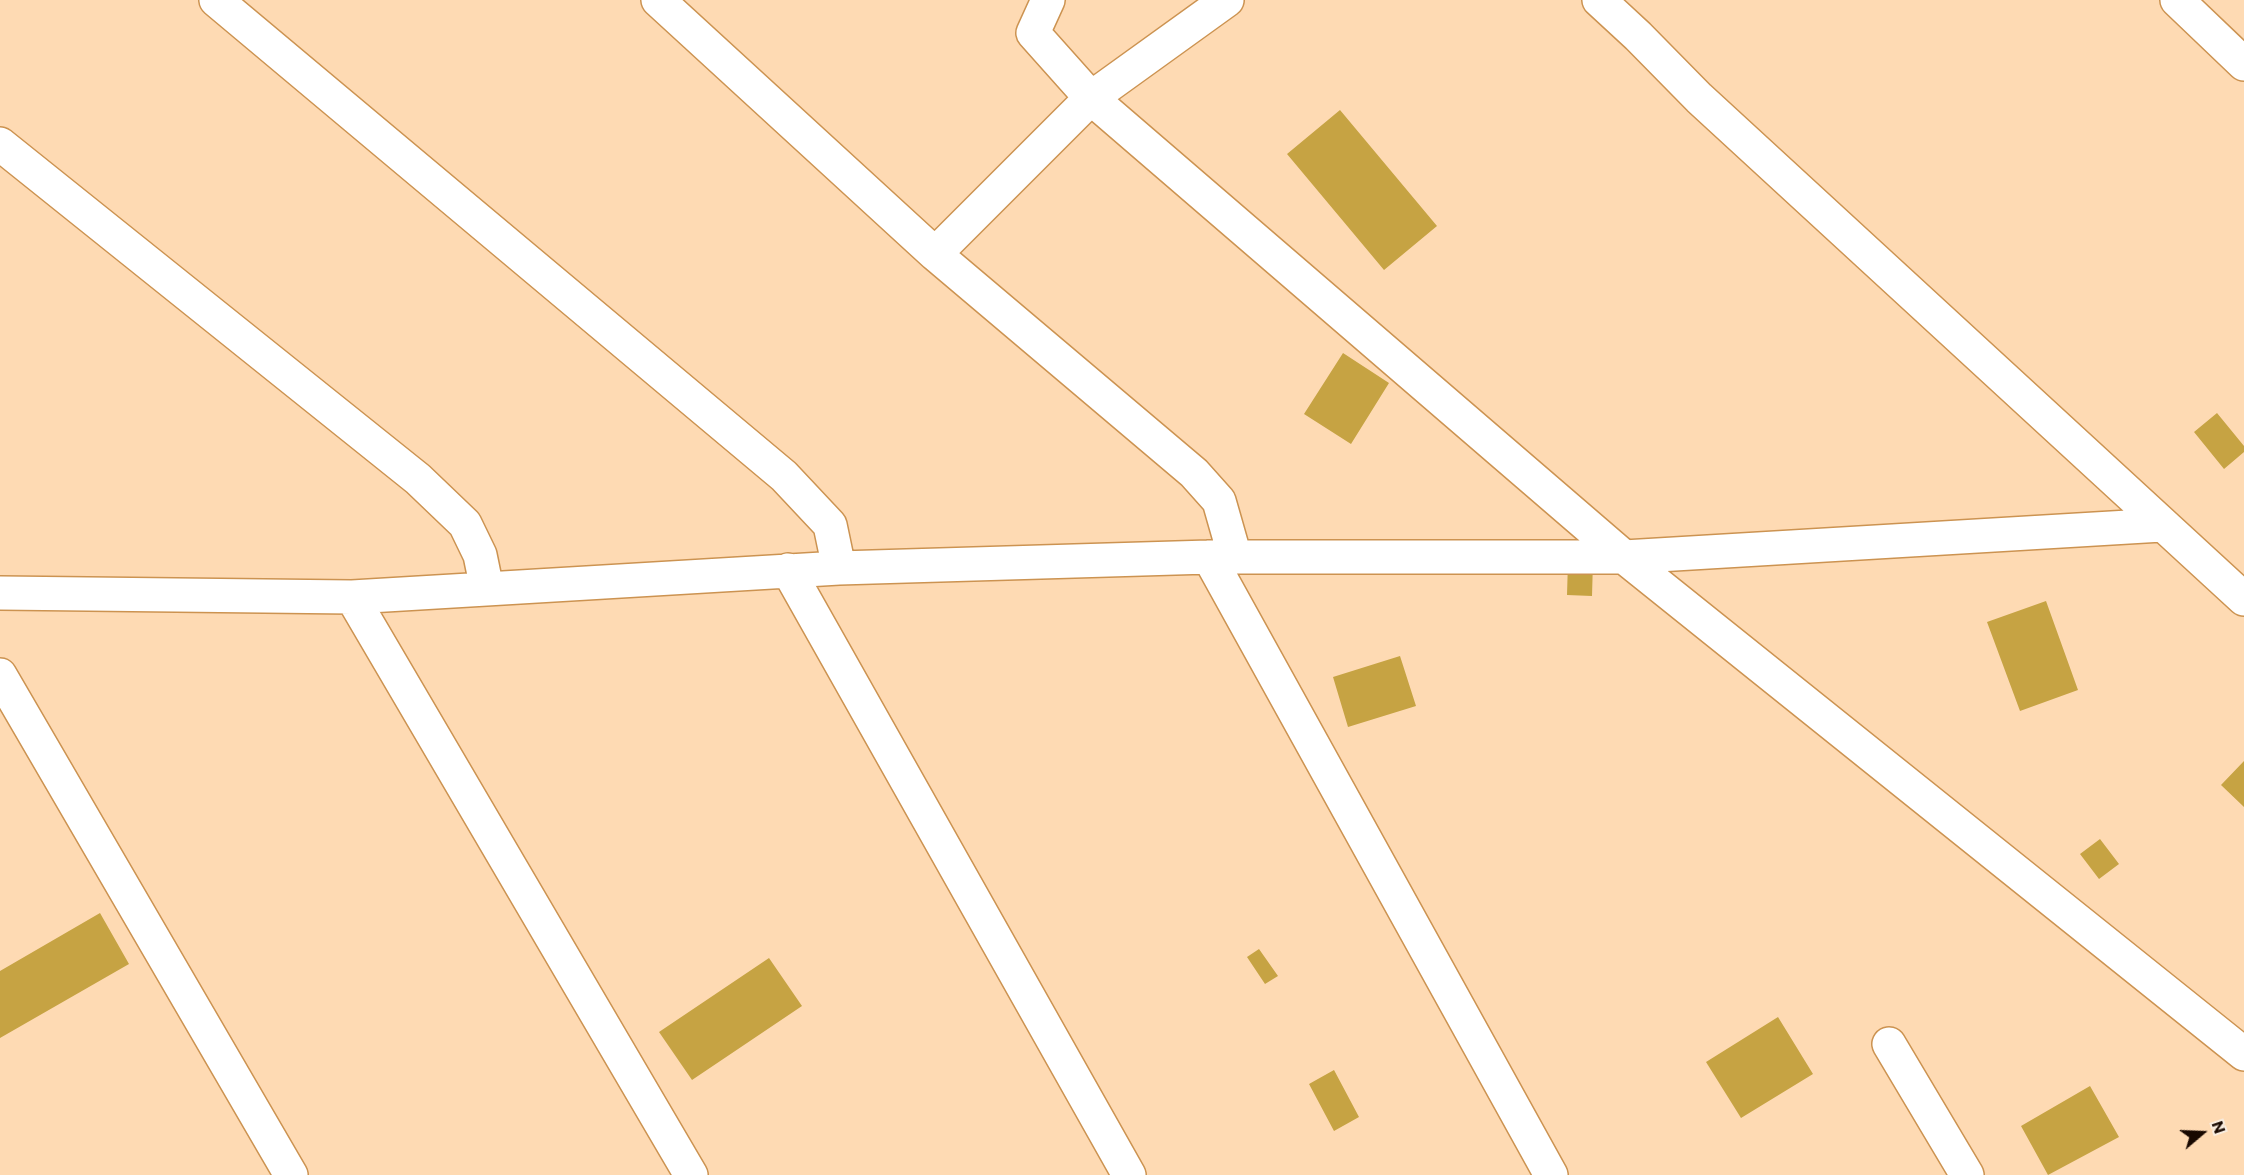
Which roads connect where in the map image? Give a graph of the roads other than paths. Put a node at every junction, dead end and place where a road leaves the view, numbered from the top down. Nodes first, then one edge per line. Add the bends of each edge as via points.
1 (216, 0) edge
2 (658, 0) edge
3 (1048, 0) edge
4 (1227, 0) edge
5 (1599, 0) edge
6 (2177, 0) edge
7 (2244, 63) edge
8 (1091, 98) junction
9 (0, 144) edge
10 (935, 254) junction
11 (2162, 525) junction
12 (1624, 556) junction
13 (1222, 557) junction
14 (838, 568) junction
15 (789, 570) junction
16 (487, 589) junction
17 (0, 593) edge
18 (352, 597) junction
19 (2244, 599) edge
20 (0, 675) edge
21 (1889, 1044) dead end
22 (2244, 1054) edge
23 (291, 1175) edge
24 (691, 1175) edge
25 (1129, 1175) edge
26 (1551, 1175) edge
27 (1967, 1175) edge

1 - 14 street via 784,476 830,525
2 - 10 street
3 - 8 street via 1033,33
4 - 8 street
5 - 11 street via 1699,98
6 - 7 street
8 - 10 street
8 - 12 street
9 - 16 street via 418,479 465,524 480,555
10 - 13 street via 1194,473 1219,501
11 - 12 street
11 - 19 street
12 - 13 street
12 - 22 street
13 - 14 street
13 - 26 street
14 - 15 street
15 - 16 street
15 - 25 street
16 - 18 street
17 - 18 street
18 - 24 street
20 - 23 street
21 - 27 street

